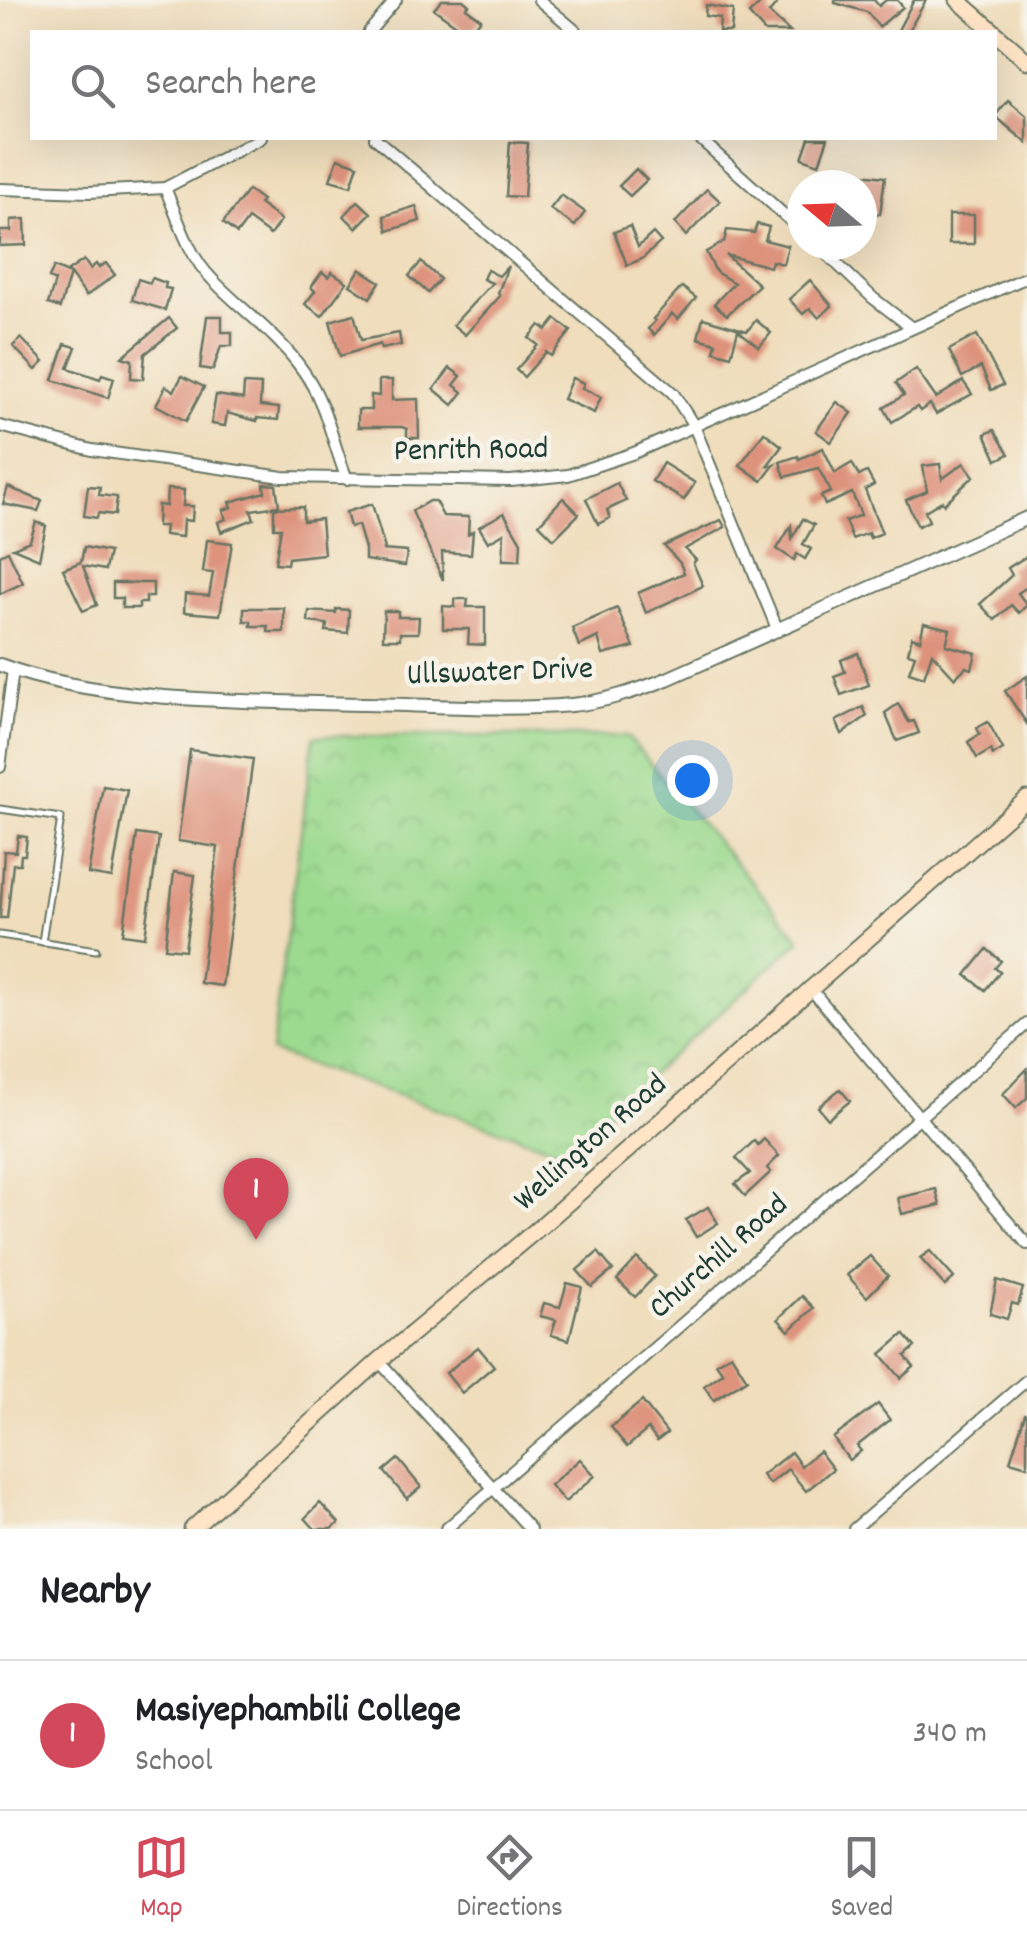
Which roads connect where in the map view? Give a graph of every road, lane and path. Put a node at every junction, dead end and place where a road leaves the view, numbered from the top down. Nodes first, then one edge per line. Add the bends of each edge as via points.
1 (396, 0) edge
2 (538, 0) edge
3 (958, 0) edge
4 (371, 30) edge
5 (574, 30) edge
6 (992, 30) edge
7 (997, 34) edge
8 (1027, 61) edge
9 (257, 140) edge
10 (378, 140) edge
11 (700, 140) edge
12 (165, 188) junction
13 (0, 190) edge
14 (787, 218) edge
15 (833, 260) edge
16 (1027, 276) edge
17 (912, 328) junction
18 (0, 426) edge
19 (694, 426) junction
20 (346, 479) junction
21 (1027, 518) edge
22 (778, 631) junction
23 (6, 667) edge
24 (0, 767) edge
25 (1027, 798) edge
26 (0, 809) edge
27 (0, 935) edge
28 (42, 942) junction
29 (96, 950) dead end
30 (809, 987) junction
31 (1027, 1024) edge
32 (920, 1118) junction
33 (1027, 1244) edge
34 (379, 1362) junction
35 (1027, 1380) edge
36 (494, 1488) junction
37 (192, 1529) edge
38 (446, 1529) edge
39 (530, 1529) edge
40 (854, 1529) edge

1 - 4 street
2 - 5 street
3 - 6 main road
7 - 8 main road
9 - 12 street
10 - 19 street via 673,394
11 - 14 street
12 - 13 street
12 - 20 street via 198,263 302,368 329,419
15 - 17 street
16 - 17 street, Penrith Road
17 - 19 street, Penrith Road
18 - 20 street, Penrith Road via 92,450 210,469
19 - 20 street, Penrith Road via 568,474
19 - 22 street
21 - 22 street, Ullswater Drive
22 - 23 street, Ullswater Drive via 633,692 572,705 172,697
23 - 24 street
25 - 30 main road, Wellington Road
26 - 28 lane via 62,818
27 - 28 lane
28 - 29 lane
30 - 32 street
30 - 34 main road, Wellington Road
31 - 32 street, Churchill Road
32 - 33 street
32 - 36 street, Churchill Road
34 - 36 street
34 - 37 main road, Wellington Road
35 - 40 street
36 - 38 street, Churchill Road
36 - 39 street

